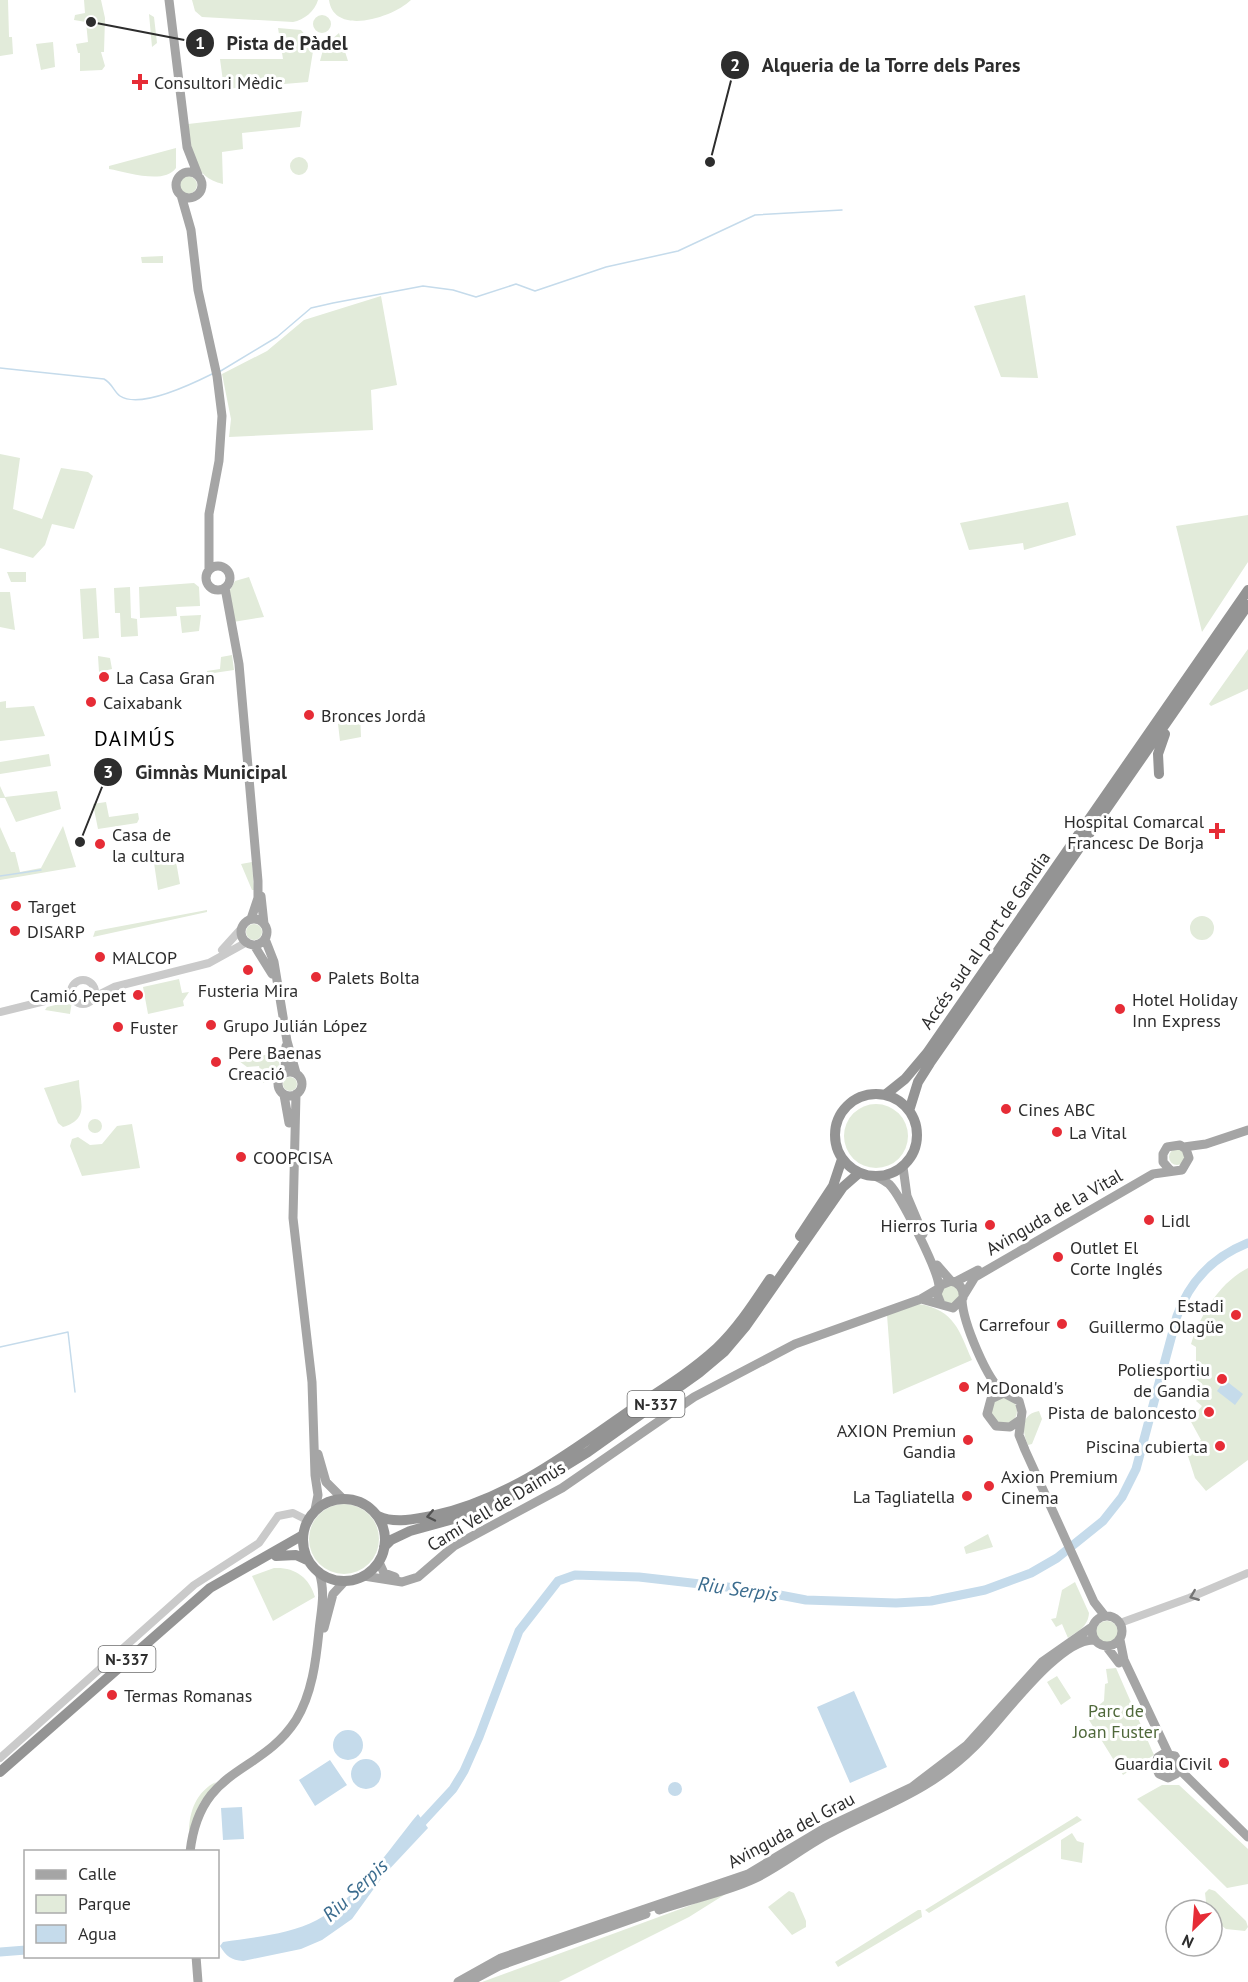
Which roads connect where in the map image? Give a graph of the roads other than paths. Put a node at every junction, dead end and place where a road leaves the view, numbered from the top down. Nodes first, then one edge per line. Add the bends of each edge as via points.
1 (169, 0) edge
2 (187, 147) junction
3 (180, 175) junction
4 (198, 175) junction
5 (198, 194) junction
6 (181, 195) junction
7 (191, 230) junction
8 (208, 537) junction
9 (220, 566) junction
10 (209, 570) junction
11 (225, 588) junction
12 (214, 590) junction
13 (1248, 590) edge
14 (1248, 605) edge
15 (228, 618) junction
16 (1213, 656) junction
17 (1159, 774) dead end
18 (258, 881) junction
19 (251, 920) junction
20 (264, 924) junction
21 (242, 929) junction
22 (265, 939) junction
23 (250, 944) junction
24 (199, 965) junction
25 (275, 978) junction
26 (93, 985) junction
27 (73, 987) junction
28 (114, 987) junction
29 (57, 998) junction
30 (74, 998) junction
31 (94, 998) junction
32 (0, 1012) edge
33 (287, 1041) junction
34 (285, 1072) junction
35 (296, 1072) junction
36 (296, 1094) junction
37 (285, 1095) junction
38 (885, 1095) junction
39 (909, 1111) junction
40 (1248, 1130) edge
41 (1206, 1144) junction
42 (1184, 1147) junction
43 (842, 1158) junction
44 (1189, 1158) junction
45 (1162, 1159) junction
46 (903, 1167) junction
47 (1170, 1170) junction
48 (859, 1173) junction
49 (877, 1177) junction
50 (292, 1185) junction
51 (953, 1282) junction
52 (938, 1288) junction
53 (963, 1298) junction
54 (921, 1299) junction
55 (945, 1306) junction
56 (1004, 1393) junction
57 (991, 1399) junction
58 (1020, 1420) junction
59 (1006, 1428) junction
60 (315, 1437) junction
61 (342, 1498) junction
62 (315, 1510) junction
63 (378, 1516) junction
64 (307, 1520) junction
65 (1057, 1524) junction
66 (303, 1535) junction
67 (384, 1548) junction
68 (264, 1559) junction
69 (307, 1560) junction
70 (379, 1562) junction
71 (423, 1571) junction
72 (319, 1572) junction
73 (1248, 1573) edge
74 (364, 1576) junction
75 (345, 1581) junction
76 (1095, 1604) junction
77 (1105, 1616) junction
78 (1120, 1623) junction
79 (1093, 1626) junction
80 (1095, 1640) junction
81 (1120, 1640) junction
82 (1107, 1646) junction
83 (318, 1647) junction
84 (1164, 1754) junction
85 (0, 1758) edge
86 (1179, 1765) junction
87 (0, 1772) edge
88 (1174, 1776) junction
89 (1248, 1837) edge
90 (1248, 1842) edge
91 (190, 1850) edge
92 (196, 1958) edge
93 (198, 1981) edge
94 (458, 1982) edge
95 (469, 1982) edge

1 - 2 main road
2 - 3 main road
2 - 4 main road
3 - 4 main road
3 - 6 main road via 176,185
4 - 5 main road via 202,185
5 - 6 main road via 192,198
5 - 7 main road
6 - 7 main road
7 - 8 main road via 198,291 216,373 222,433 209,507
8 - 9 main road
8 - 10 main road
9 - 10 main road
9 - 11 main road via 230,577
10 - 12 main road via 206,581
11 - 12 main road
11 - 15 main road
12 - 15 main road
13 - 38 highway, Accés sud al port de Gandia via 927,1053
14 - 16 highway, Accés sud al port de Gandia
15 - 18 main road via 239,664
16 - 17 highway via 1163,737 1158,754
16 - 39 highway, Accés sud al port de Gandia via 930,1063 918,1082
18 - 19 main road via 258,898
18 - 20 main road
19 - 20 main road
19 - 21 main road
20 - 22 main road
21 - 23 main road via 242,937
21 - 24 street via 229,944
22 - 23 main road
22 - 25 main road via 274,962
23 - 24 street
23 - 25 main road
24 - 28 street
25 - 33 main road
26 - 27 street via 82,981
26 - 28 street
26 - 31 street
27 - 29 street
27 - 30 street
28 - 31 street
29 - 30 street
29 - 32 street
30 - 31 street via 85,1004
33 - 34 main road
33 - 35 main road
34 - 35 main road
34 - 37 main road via 278,1084
35 - 36 main road via 302,1085
36 - 37 main road
36 - 50 main road
37 - 50 main road
38 - 39 highway
38 - 43 highway via 864,1096 841,1113 835,1131
39 - 46 highway via 916,1124 917,1138
40 - 41 main road
41 - 42 main road
41 - 44 main road
42 - 44 main road
42 - 45 main road via 1167,1147
43 - 48 highway
43 -> 63 highway, N-337 via 830,1192 766,1285 726,1339 693,1368 582,1446 512,1488 434,1515 403,1521
44 - 47 main road via 1182,1170
45 - 47 main road
45 - 51 main road, Avinguda de la Vital via 1060,1224
46 - 49 highway
46 - 51 main road via 907,1196 928,1246 939,1270
47 - 53 main road, Avinguda de la Vital via 1153,1173 975,1277
48 - 49 highway
48 - 67 highway, N-337 via 843,1187 746,1326 706,1367 588,1452 531,1487 475,1513 410,1531
49 - 52 main road via 888,1184 901,1204 936,1272
50 - 60 main road
51 - 52 main road
51 - 53 main road via 962,1287
52 - 54 main road, Camí Vell de Daimús
52 - 55 main road via 937,1298
53 - 55 main road via 957,1306
53 - 56 main road via 963,1317 997,1388
54 - 55 main road
54 - 71 main road, Camí Vell de Daimús via 795,1344 703,1392 562,1488 454,1546
55 - 57 main road via 959,1319 990,1385
56 - 57 main road
56 - 58 main road via 1019,1401
57 - 59 main road via 989,1419
58 - 59 main road
58 - 65 main road via 1019,1435
59 - 65 main road via 1015,1438
60 - 61 main road via 326,1482
60 - 62 main road
61 - 62 highway
61 - 63 highway via 361,1502
62 - 64 highway
63 - 67 highway via 383,1525
64 - 66 highway
64 - 85 street via 293,1513 278,1516 258,1543 194,1585
65 - 76 main road
66 - 68 highway
66 - 69 highway
67 - 70 highway
68 - 69 highway via 291,1554
68 - 87 highway, N-337 via 228,1576 192,1602
69 - 72 highway
70 - 71 main road, Camí Vell de Daimús via 388,1576 409,1577
70 - 74 highway
71 - 74 main road via 402,1582
72 - 75 highway
72 - 83 main road via 323,1592
73 -> 78 street
74 - 75 highway
75 - 83 main road via 333,1594
76 - 77 main road
76 - 79 main road
77 - 78 main road
77 - 79 main road
78 - 81 main road
79 - 80 main road
79 - 94 main road, Avinguda del Grau via 1042,1662 967,1745 912,1787 839,1821 743,1876 501,1958
80 - 82 main road
80 - 95 main road, Avinguda del Grau via 1086,1640 1056,1659 962,1759 905,1798 831,1832 747,1882 527,1956
81 - 82 main road
81 - 84 main road via 1124,1660
82 - 84 main road
83 - 91 main road via 307,1695 295,1721 277,1741 233,1772 213,1792 196,1822
84 - 86 main road via 1175,1756
84 - 88 main road via 1155,1761 1156,1772 1165,1778
86 - 88 main road
86 - 89 main road
88 - 90 main road via 1187,1782
92 - 93 main road

